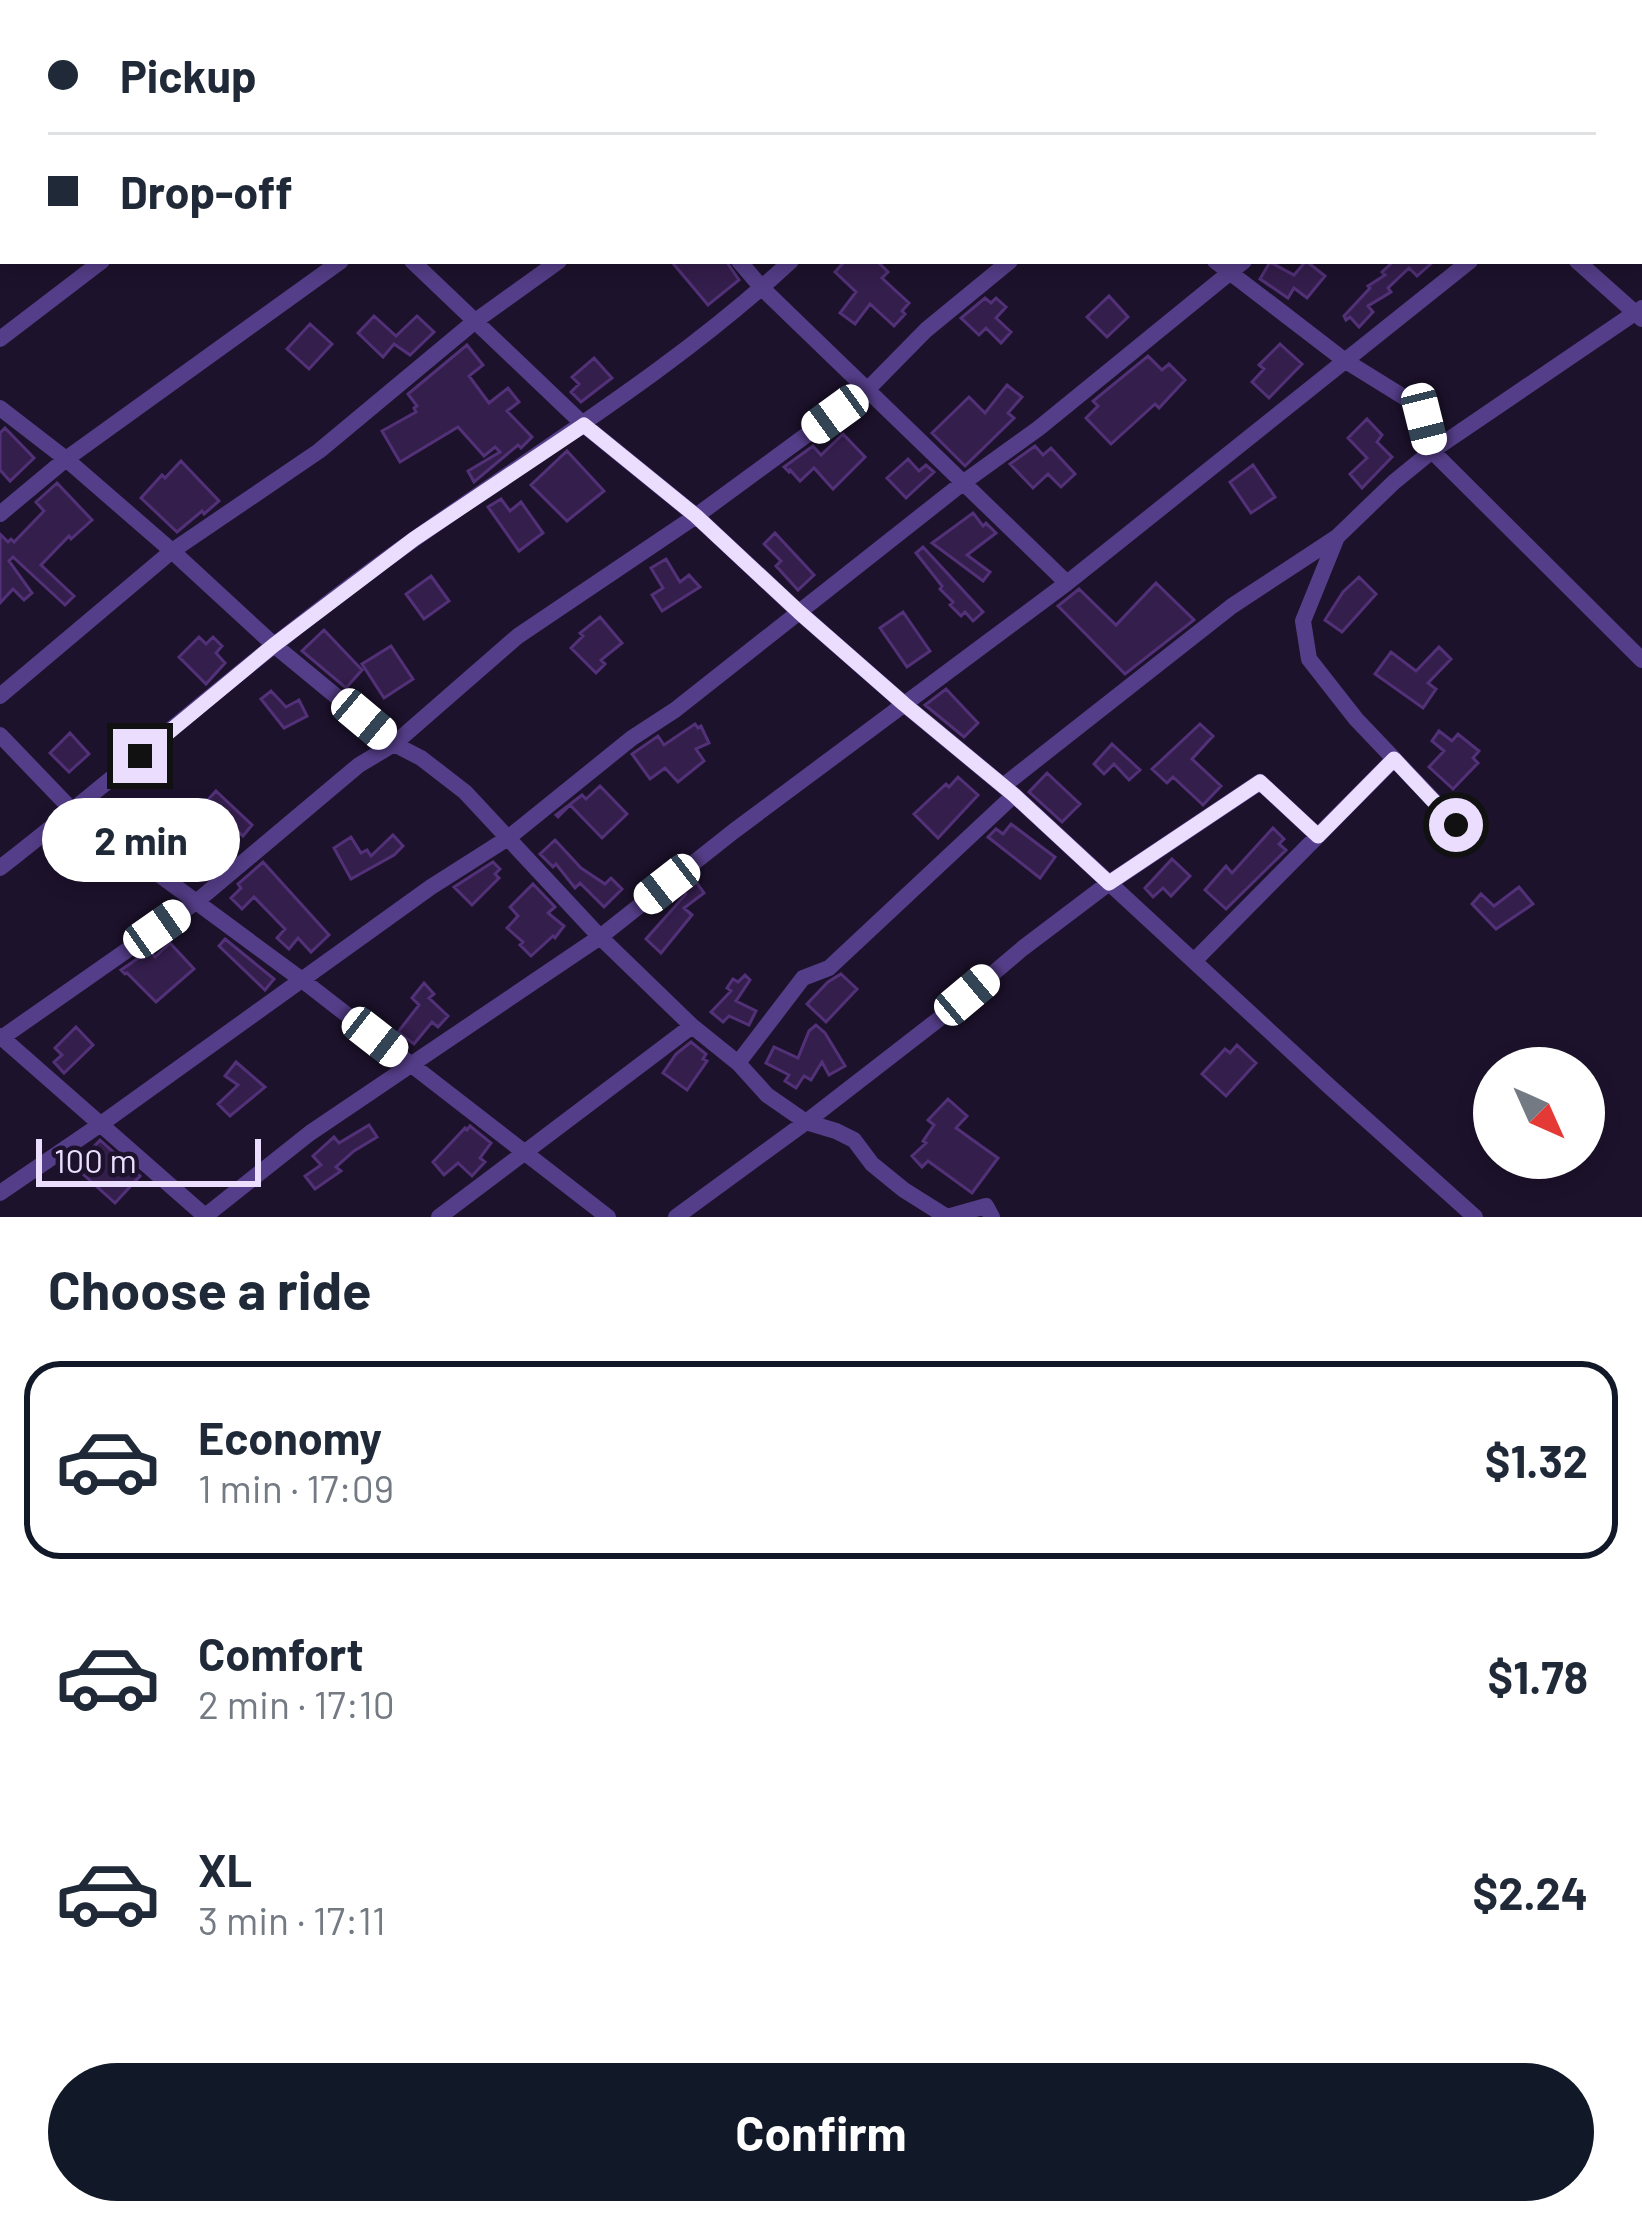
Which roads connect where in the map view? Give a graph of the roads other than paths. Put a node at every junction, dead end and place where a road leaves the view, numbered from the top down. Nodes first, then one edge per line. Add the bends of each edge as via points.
1 (98, 264) edge
2 (337, 264) edge
3 (415, 264) edge
4 (556, 264) edge
5 (742, 264) edge
6 (788, 264) edge
7 (1006, 264) edge
8 (1466, 264) edge
9 (1581, 264) edge
10 (1230, 265) edge
11 (762, 288) junction
12 (1640, 313) edge
13 (474, 322) junction
14 (0, 340) edge
15 (1344, 360) junction
16 (868, 388) junction
17 (0, 409) edge
18 (584, 425) junction
19 (1432, 452) junction
20 (66, 460) junction
21 (964, 482) junction
22 (0, 514) edge
23 (696, 516) junction
24 (1336, 537) junction
25 (172, 551) junction
26 (1067, 583) junction
27 (799, 612) junction
28 (274, 645) junction
29 (1642, 660) edge
30 (0, 696) edge
31 (904, 704) junction
32 (0, 735) edge
33 (394, 744) junction
34 (1394, 759) junction
35 (1009, 790) junction
36 (73, 811) junction
37 (1456, 825) dead end
38 (1318, 836) junction
39 (508, 838) junction
40 (0, 868) edge
41 (1109, 883) junction
42 (196, 902) junction
43 (600, 937) junction
44 (1194, 962) junction
45 (302, 980) junction
46 (692, 1026) junction
47 (0, 1037) edge
48 (738, 1063) junction
49 (412, 1066) junction
50 (806, 1122) junction
51 (100, 1124) junction
52 (526, 1152) junction
53 (0, 1193) edge
54 (210, 1215) edge
55 (439, 1217) edge
56 (608, 1217) edge
57 (676, 1217) edge
58 (992, 1217) edge
59 (1475, 1217) edge

1 - 14 street
2 - 20 street
3 - 13 street
4 - 13 street
5 - 11 street
6 - 11 street
7 - 16 street
8 - 15 street
9 - 12 street
10 - 15 street
10 - 21 street
11 - 16 street
11 - 18 street
12 - 19 street
13 - 18 street
13 - 25 street via 319,451
15 - 19 street via 1415,407
15 - 26 street
16 - 21 street
16 - 23 street
17 - 20 street
18 - 23 street
18 - 28 street
19 - 24 street
19 - 29 street
20 - 22 street
20 - 25 street
21 - 26 street
21 - 27 street
23 - 27 street
23 - 33 street via 518,636
24 - 34 street via 1304,621 1309,659
24 - 35 street via 1232,606
25 - 28 street
25 - 30 street
26 - 31 street
27 - 31 street
27 - 39 street
28 - 33 street
28 - 36 street
31 - 35 street
31 - 43 street
32 - 36 street
33 - 39 street via 465,792
33 - 42 street
34 - 37 street
34 - 38 street
35 - 41 street
35 - 48 street via 829,968 803,977
36 - 40 street
36 - 42 street
38 - 41 street via 1260,782
38 - 44 street
39 - 43 street
39 - 45 street
41 - 44 street
41 - 50 street
42 - 45 street
42 - 47 street
43 - 46 street
43 - 49 street
44 - 59 street
45 - 49 street
45 - 51 street
46 - 48 street
46 - 52 street
47 - 51 street
48 - 50 street
49 - 52 street
49 - 54 street via 310,1133
50 - 57 street
50 - 58 street via 854,1140 872,1164 947,1217 986,1206
51 - 53 street
51 - 54 street
52 - 55 street
52 - 56 street

